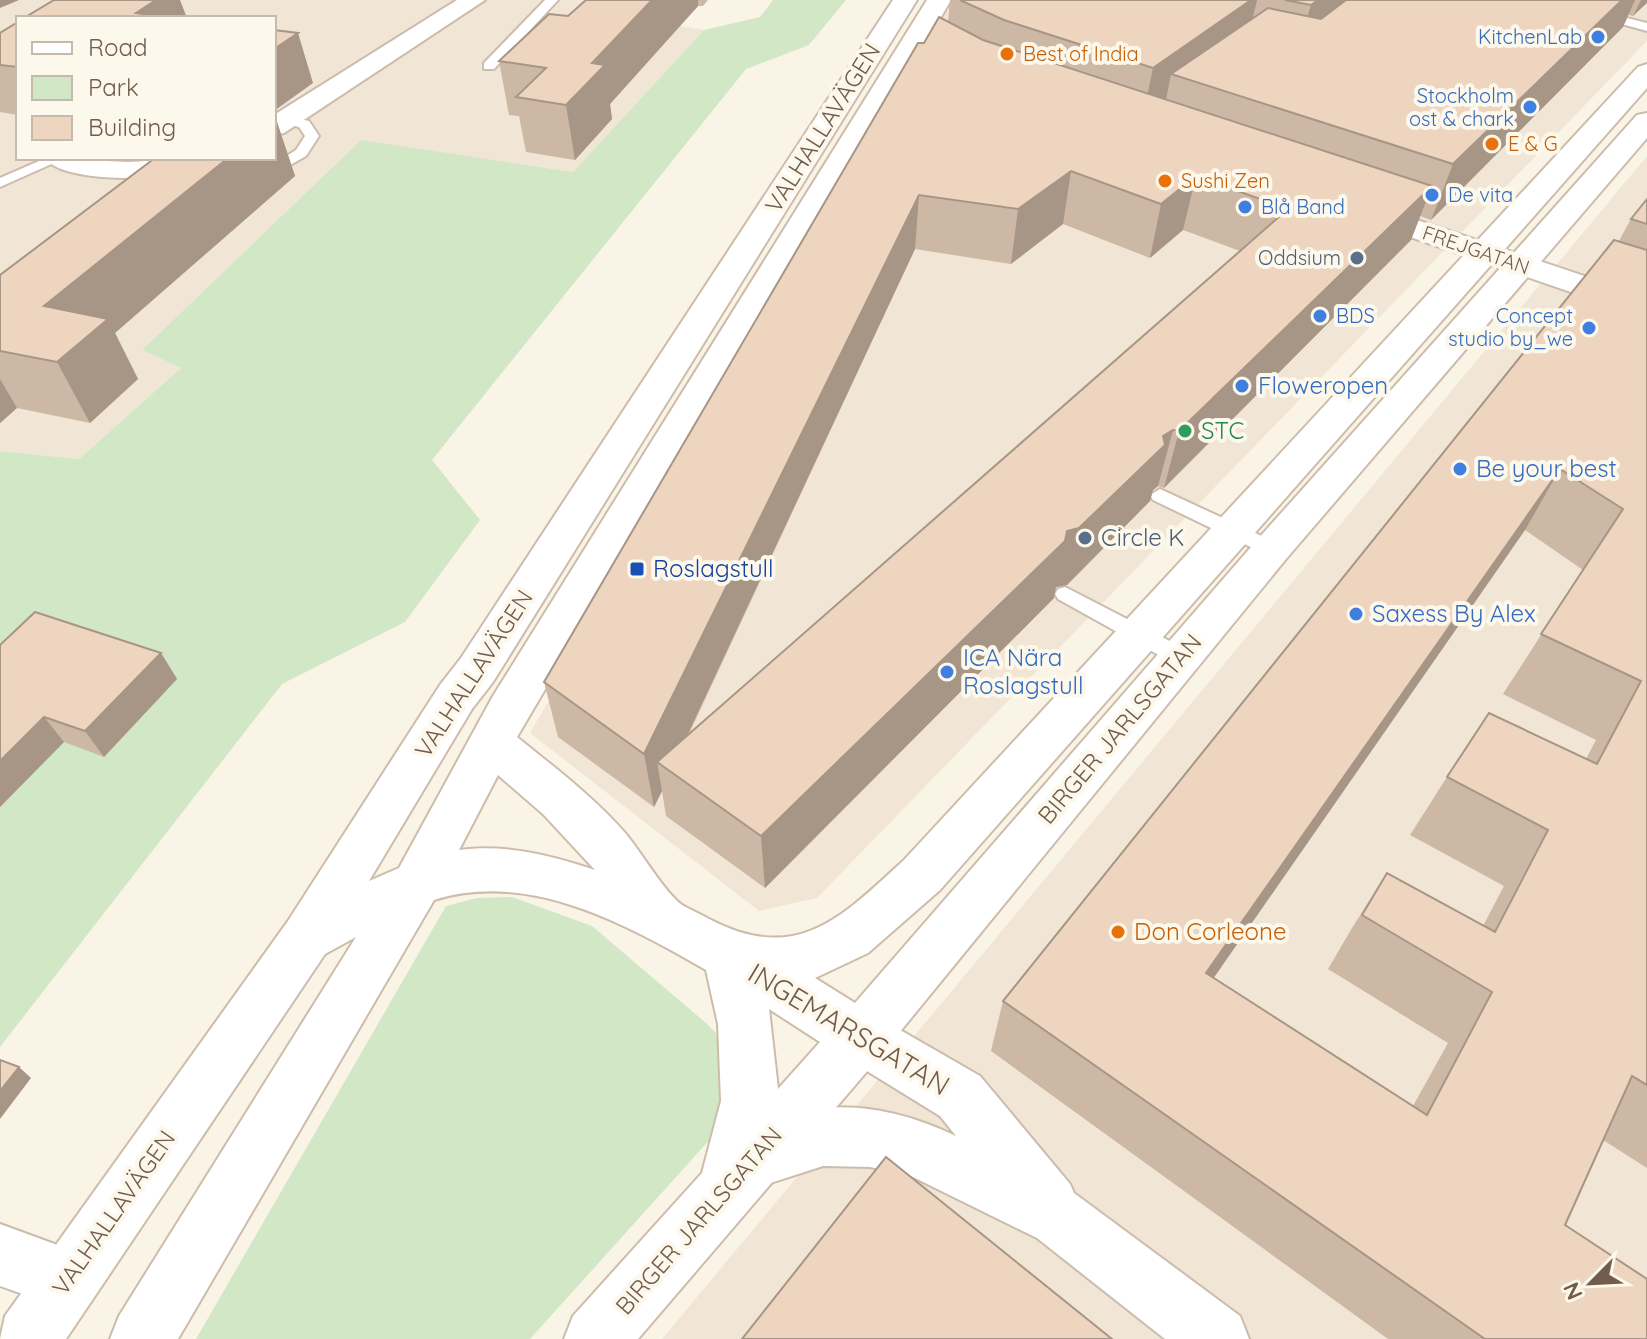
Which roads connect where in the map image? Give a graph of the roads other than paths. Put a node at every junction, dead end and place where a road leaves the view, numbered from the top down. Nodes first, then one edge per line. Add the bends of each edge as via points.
1 (473, 0) edge
2 (552, 0) edge
3 (939, 0) edge
4 (1541, 0) edge
5 (1647, 27) edge
6 (916, 49) edge
7 (489, 66) dead end
8 (1647, 72) edge
9 (1647, 121) edge
10 (280, 123) edge
11 (53, 160) edge
12 (63, 160) edge
13 (216, 162) edge
14 (273, 171) dead end
15 (0, 183) edge
16 (177, 197) edge
17 (1326, 198) edge
18 (1503, 259) junction
19 (1647, 308) edge
20 (1160, 495) edge
21 (1232, 531) junction
22 (1272, 549) junction
23 (1065, 594) edge
24 (1139, 634) junction
25 (1181, 657) junction
26 (490, 741) junction
27 (416, 885) junction
28 (661, 918) junction
29 (306, 938) junction
30 (729, 956) junction
31 (861, 1037) junction
32 (741, 1172) junction
33 (1058, 1217) junction
34 (0, 1255) edge
35 (68, 1279) junction
36 (28, 1339) edge
37 (142, 1339) edge
38 (596, 1339) edge
39 (1217, 1339) edge

1 - 10 street
2 - 7 lane
3 - 6 street, VALHALLAVÄGEN
4 - 5 lane
6 - 26 street, VALHALLAVÄGEN
6 - 29 street, VALHALLAVÄGEN via 584,506 456,697
8 - 18 street, BIRGER JARLSGATAN
9 - 18 street, BIRGER JARLSGATAN
10 - 14 lane via 304,124 312,136 308,148
11 - 15 lane
12 - 13 street via 115,170
13 - 16 street
17 - 18 street, FREJGATAN
18 - 19 street, FREJGATAN
18 - 21 street, BIRGER JARLSGATAN
18 - 22 street, BIRGER JARLSGATAN
20 - 21 lane
21 - 22 lane
21 - 24 street, BIRGER JARLSGATAN
22 - 25 street, BIRGER JARLSGATAN
23 - 24 lane
24 - 25 lane
24 - 30 street, BIRGER JARLSGATAN via 922,875 871,923 796,961
25 - 31 street, BIRGER JARLSGATAN
26 - 27 street, VALHALLAVÄGEN
26 - 28 street, INGEMARSGATAN via 607,847
27 - 28 street, INGEMARSGATAN via 462,871 523,871 564,880
27 - 29 street, INGEMARSGATAN
27 - 37 street, VALHALLAVÄGEN
28 - 30 street, INGEMARSGATAN
29 - 35 street, VALHALLAVÄGEN
30 - 31 street, INGEMARSGATAN
30 - 32 street, INGEMARSGATAN via 745,1024 750,1101
31 - 32 street, BIRGER JARLSGATAN
31 - 33 street, INGEMARSGATAN via 960,1096
32 - 33 street, INGEMARSGATAN via 823,1137 870,1138 919,1149
32 - 38 street, BIRGER JARLSGATAN
33 - 39 street, INGEMARSGATAN
34 - 35 street
35 - 36 street, VALHALLAVÄGEN

